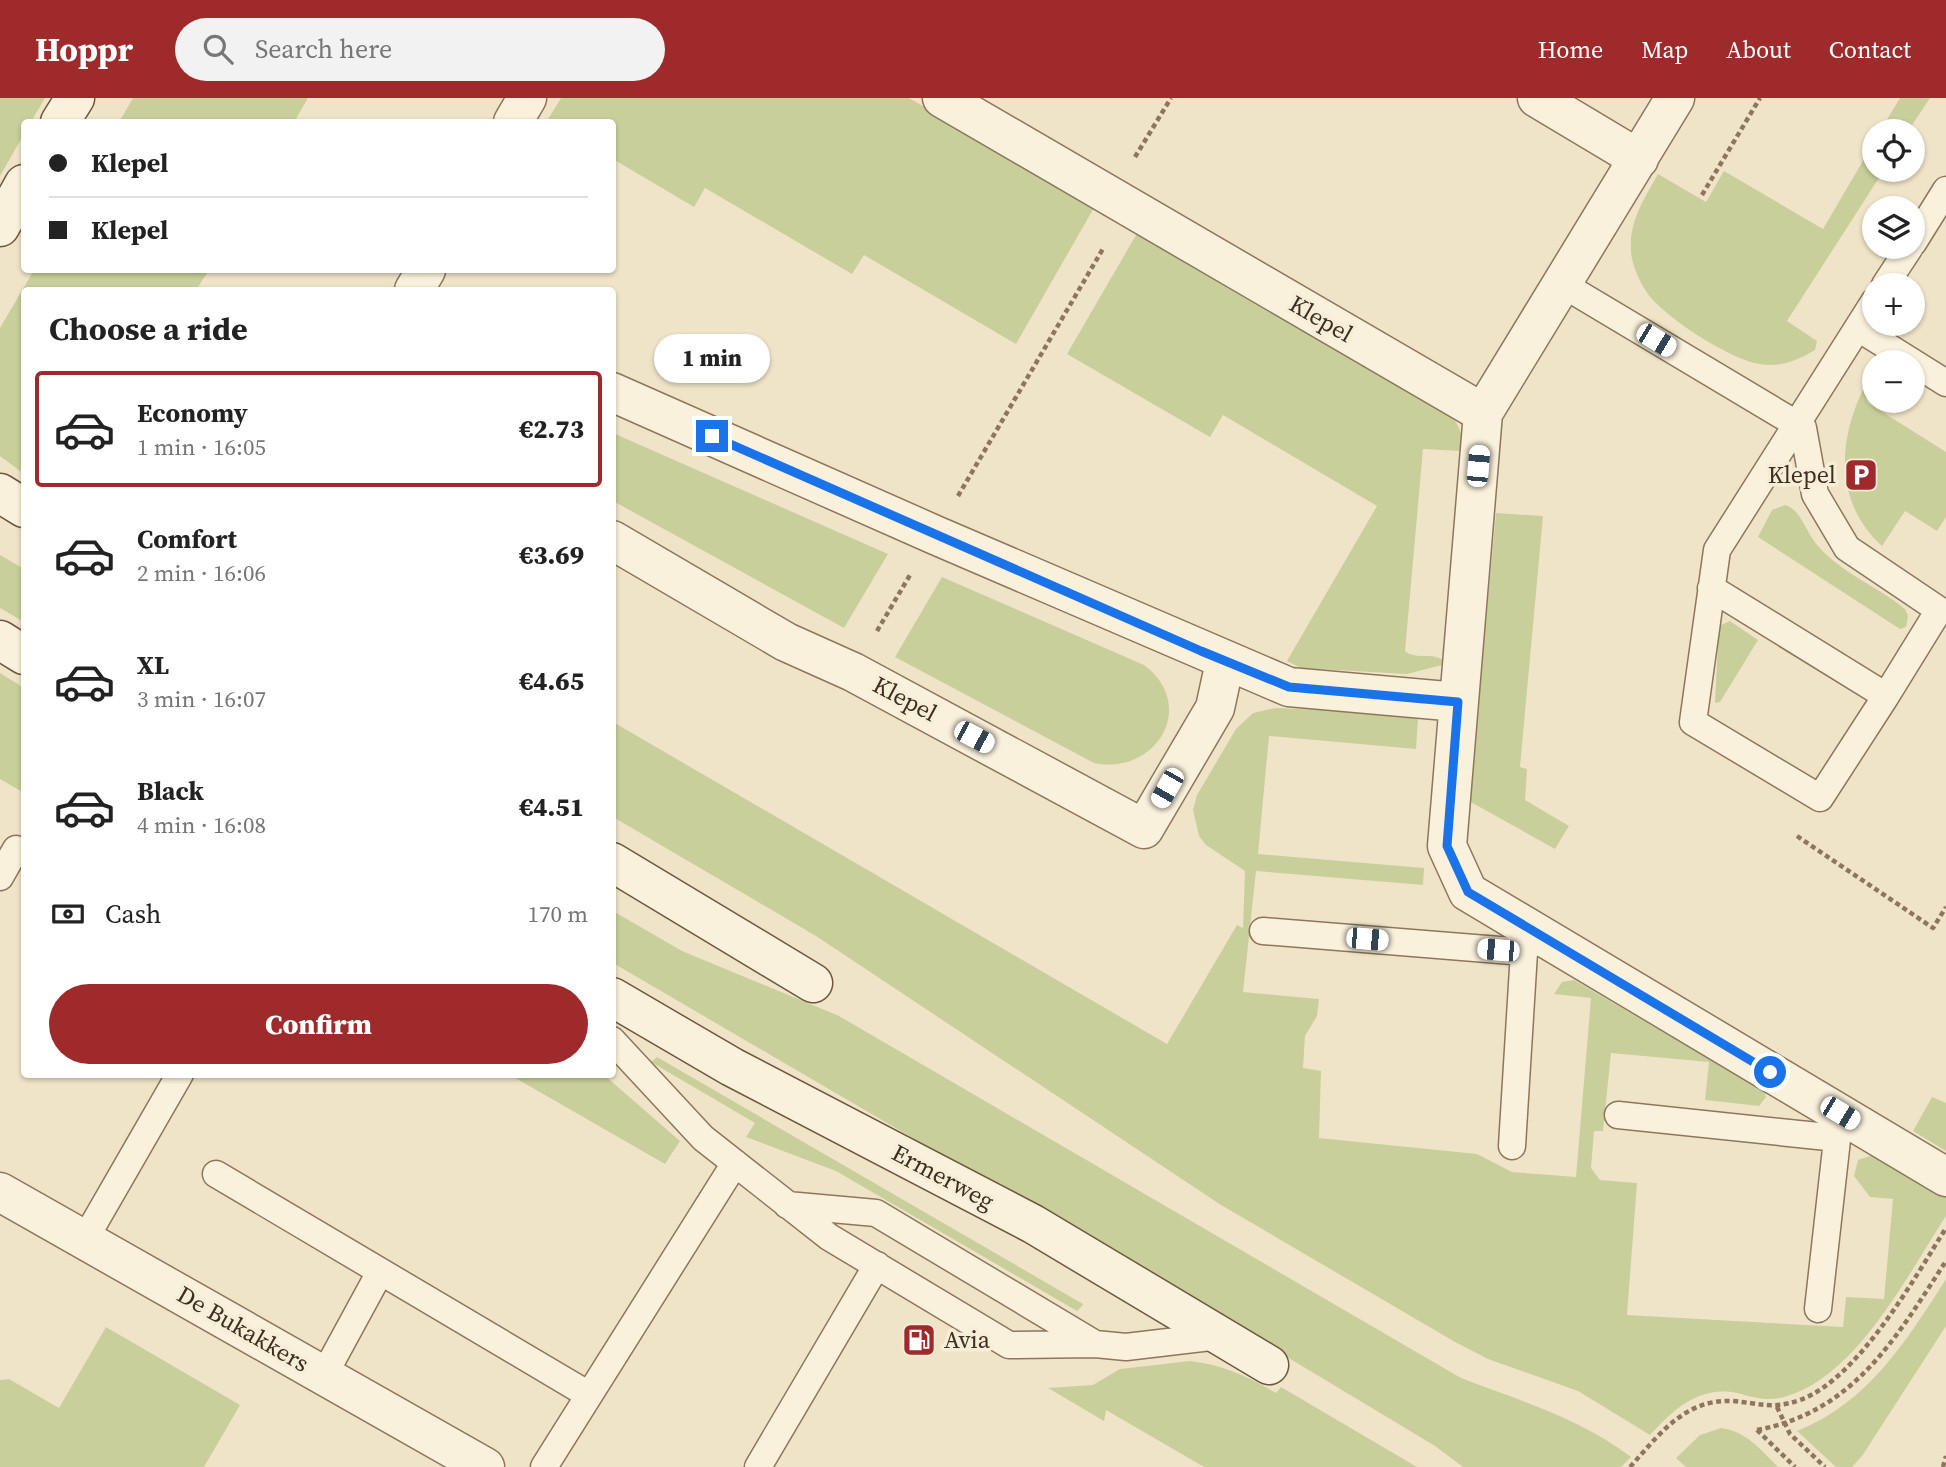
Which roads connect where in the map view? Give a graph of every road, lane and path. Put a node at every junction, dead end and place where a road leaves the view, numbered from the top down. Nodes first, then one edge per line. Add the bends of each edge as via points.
1 (75, 98) edge
2 (527, 98) edge
3 (942, 98) edge
4 (1171, 98) edge
5 (1537, 98) edge
6 (1675, 98) edge
7 (1760, 98) edge
8 (62, 119) edge
9 (515, 119) edge
10 (1639, 159) junction
11 (21, 189) edge
12 (1946, 190) edge
13 (1702, 195) dead end
14 (1120, 202) junction
15 (1938, 221) edge
16 (0, 227) edge
17 (1562, 284) junction
18 (1862, 322) edge
19 (1858, 328) junction
20 (1946, 383) edge
21 (616, 394) edge
22 (1483, 413) junction
23 (1796, 423) junction
24 (0, 493) edge
25 (21, 506) edge
26 (935, 535) junction
27 (616, 542) edge
28 (1711, 588) junction
29 (1943, 605) edge
30 (1226, 662) junction
31 (853, 672) junction
32 (1886, 696) junction
33 (1458, 702) junction
34 (1798, 785) junction
35 (16, 849) dead end
36 (616, 864) edge
37 (0, 877) edge
38 (1946, 907) edge
39 (1263, 931) dead end
40 (1530, 943) junction
41 (813, 983) dead end
42 (616, 999) edge
43 (616, 1044) edge
44 (178, 1078) edge
45 (1618, 1115) dead end
46 (1839, 1126) junction
47 (1512, 1146) dead end
48 (735, 1163) junction
49 (216, 1174) dead end
50 (1946, 1177) edge
51 (0, 1192) edge
52 (787, 1205) junction
53 (1946, 1228) edge
54 (85, 1240) junction
55 (1946, 1261) edge
56 (877, 1265) junction
57 (380, 1272) junction
58 (1818, 1309) dead end
59 (1219, 1336) junction
60 (1095, 1344) junction
61 (1269, 1366) dead end
62 (324, 1375) junction
63 (589, 1395) junction
64 (1777, 1407) junction
65 (1786, 1423) junction
66 (1946, 1455) edge
67 (485, 1467) edge
68 (544, 1467) edge
69 (758, 1467) edge
70 (1630, 1467) edge
71 (1795, 1467) edge
72 (1825, 1467) edge
73 (1942, 1467) edge

1 - 8 street
2 - 9 street
3 - 14 street, Klepel
4 - 14 path
5 - 10 street
6 - 10 street
7 - 13 path
10 - 17 street
11 - 16 street
12 - 15 lane
14 - 22 street, Klepel
14 - 26 path
17 - 22 street
17 - 23 lane
18 - 19 lane
19 - 20 lane
19 - 23 lane
21 - 26 street
22 - 33 street
23 - 28 lane via 1717,550
23 - 29 lane via 1803,428 1815,494 1847,548
24 - 25 street
26 - 30 street
26 - 31 path
27 - 31 street, Klepel via 786,642
28 - 32 lane
28 - 34 lane via 1693,722
29 - 32 lane
30 - 31 street, Klepel via 1215,708 1144,829
30 - 33 street via 1289,687
32 - 34 lane via 1820,798
33 - 40 street via 1447,846 1468,892
34 - 38 path via 1788,830 1933,928
35 - 37 lane
36 - 41 street
39 - 40 lane
40 - 46 street
40 - 47 lane
42 - 59 street, Ermerweg via 732,1067 1032,1224
43 - 48 lane via 703,1138
44 - 54 lane
45 - 46 lane
46 - 50 street
46 - 58 lane
48 - 52 lane
48 - 63 lane
49 - 57 lane
51 - 54 street, De Bukakkers
52 - 56 lane
52 - 60 lane via 876,1213
53 - 64 path via 1901,1301 1848,1365 1815,1392
54 - 62 street, De Bukakkers
55 - 65 path via 1875,1363 1846,1392
56 - 60 lane via 1009,1345
56 - 69 lane
57 - 62 lane
57 - 63 lane
59 - 60 lane via 1126,1347
59 - 61 street, Ermerweg
62 - 67 street, De Bukakkers
63 - 68 lane
64 - 65 path
64 - 70 path via 1734,1401 1695,1406 1665,1429
65 - 71 path via 1757,1430
65 - 72 path via 1790,1434
66 - 73 path

